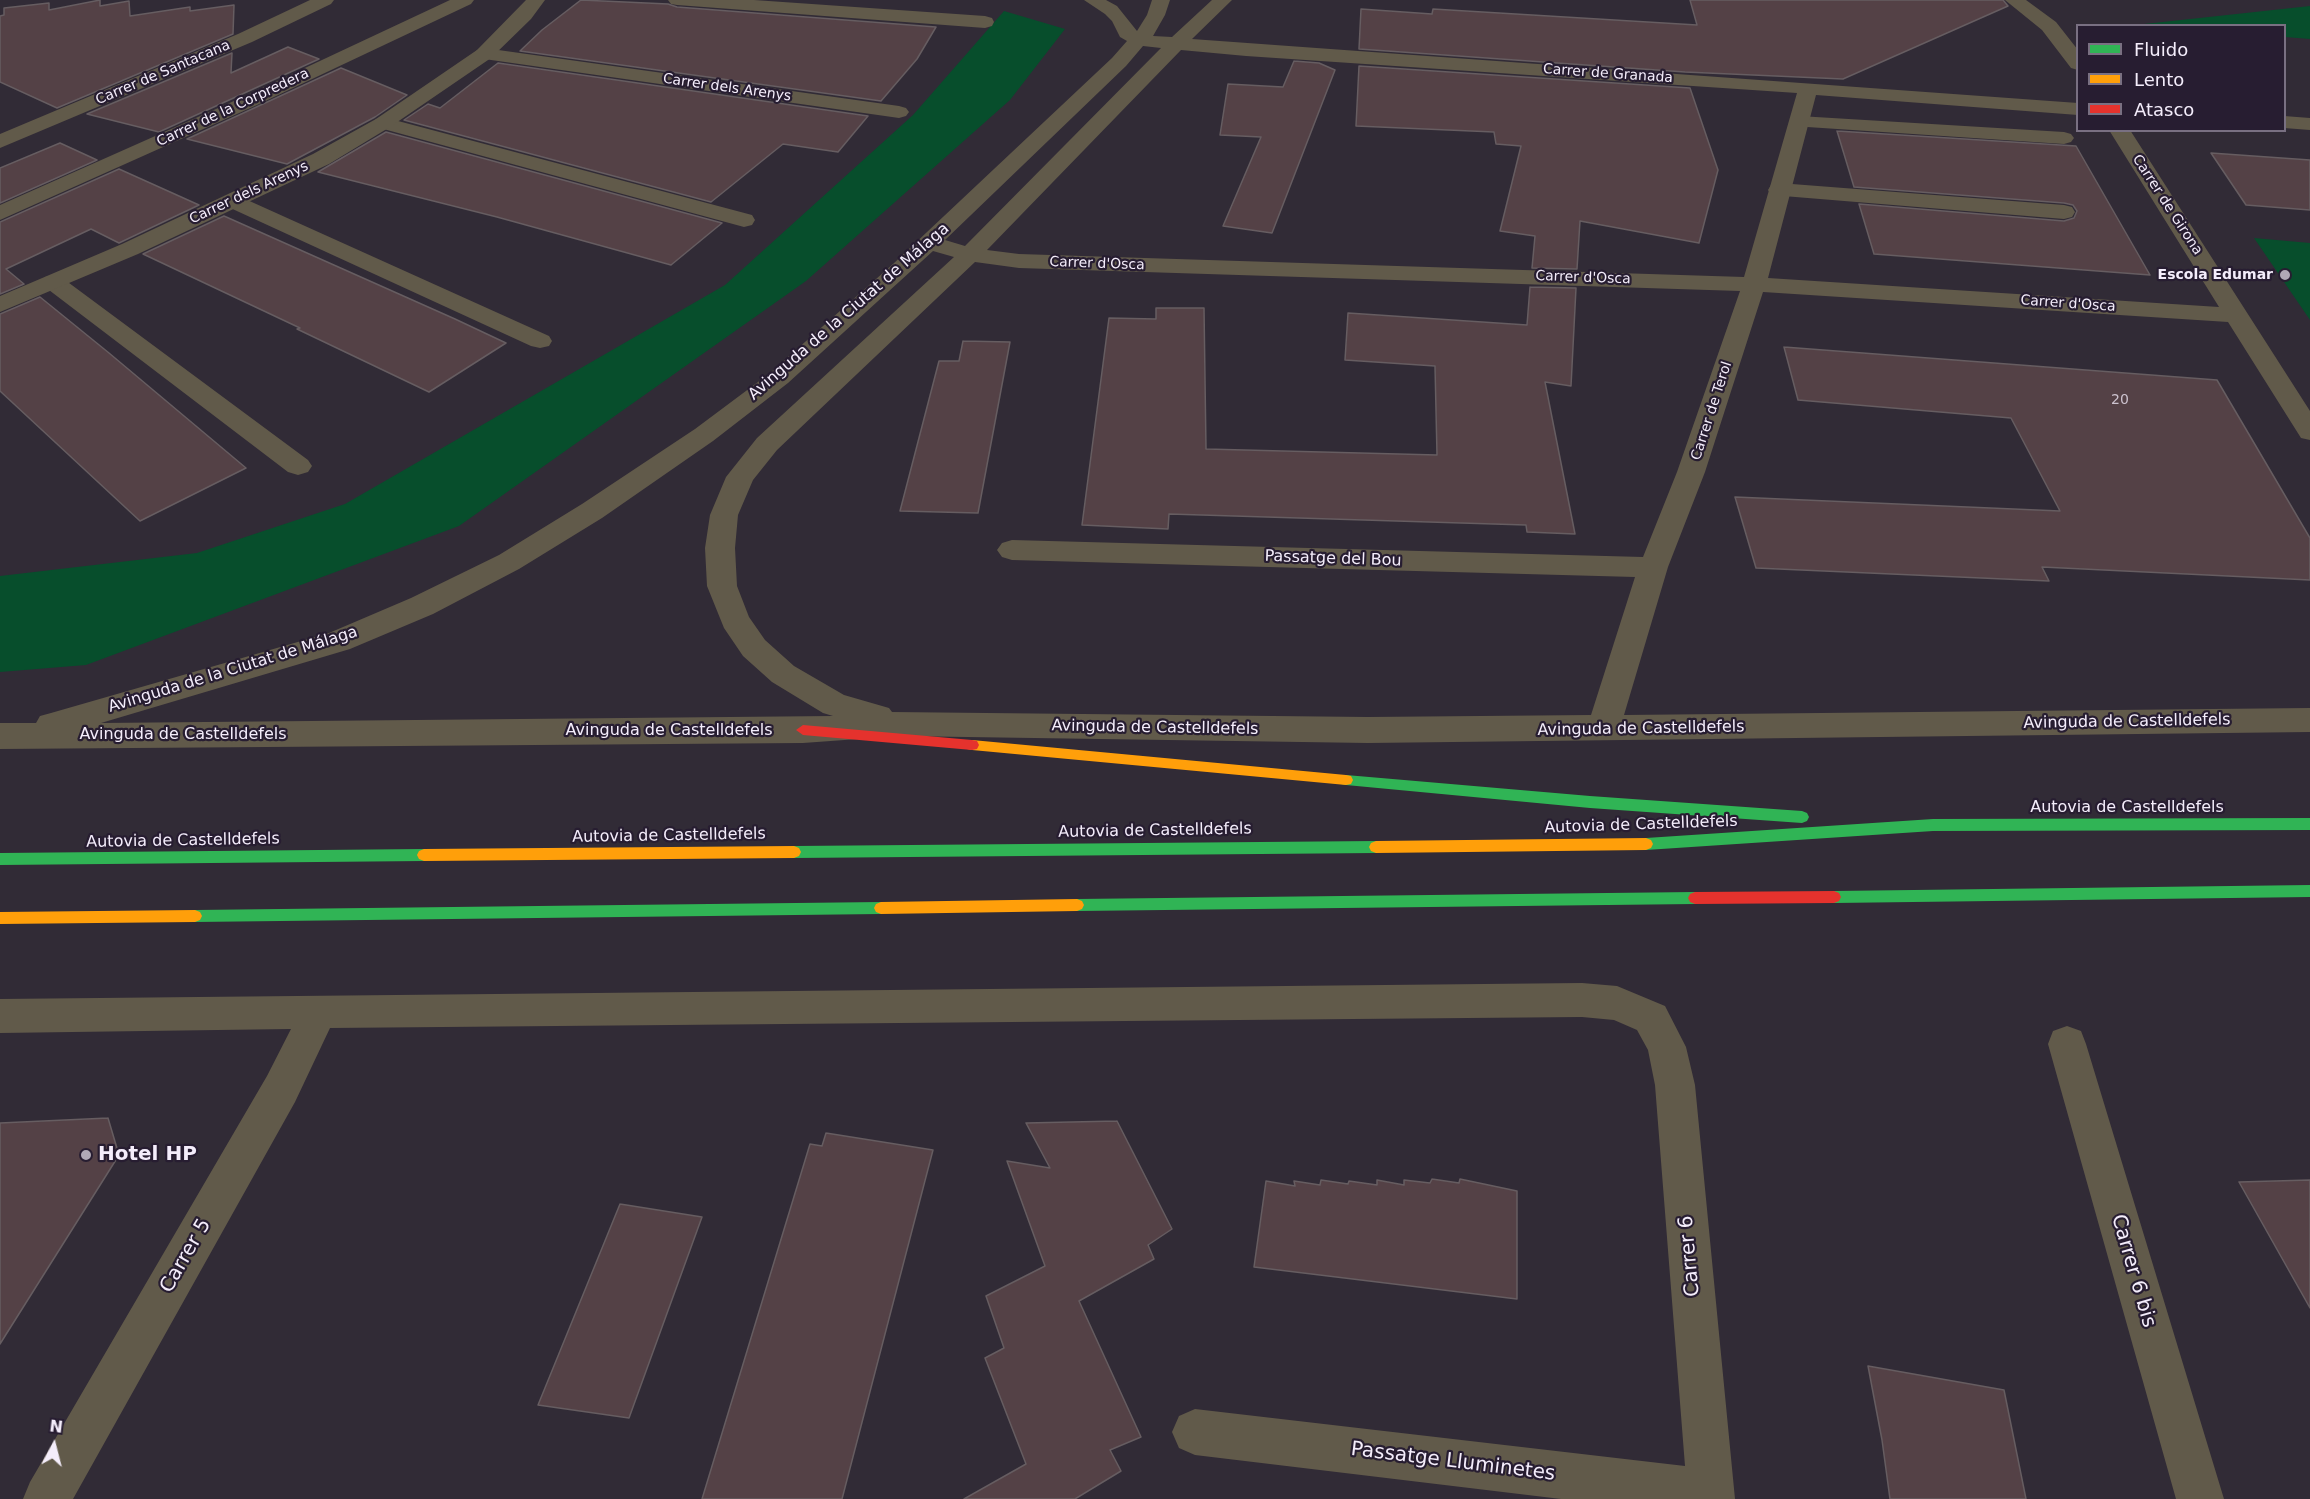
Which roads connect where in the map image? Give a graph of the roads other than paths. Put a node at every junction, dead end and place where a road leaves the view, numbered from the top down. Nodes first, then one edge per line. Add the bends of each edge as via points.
1 (325, 0) edge
2 (465, 0) edge
3 (536, 0) edge
4 (677, 0) edge
5 (1092, 0) edge
6 (1161, 0) edge
7 (1223, 0) edge
8 (2014, 0) edge
9 (985, 22) dead end
10 (1138, 40) junction
11 (1176, 44) junction
12 (484, 54) junction
13 (2076, 61) edge
14 (1808, 88) junction
15 (2076, 109) edge
16 (899, 112) dead end
17 (1798, 122) junction
18 (2286, 122) edge
19 (383, 123) junction
20 (2310, 124) edge
21 (2120, 132) edge
22 (2064, 138) dead end
23 (0, 142) edge
24 (1779, 190) junction
25 (234, 201) junction
26 (2064, 212) dead end
27 (0, 213) edge
28 (744, 220) dead end
29 (930, 243) junction
30 (970, 254) junction
31 (53, 282) junction
32 (1754, 284) junction
33 (0, 305) edge
34 (2237, 315) junction
35 (540, 341) dead end
36 (2310, 432) edge
37 (298, 466) dead end
38 (1012, 550) dead end
39 (1653, 567) junction
40 (2310, 720) edge
41 (900, 724) junction
42 (1603, 729) junction
43 (802, 730) junction
44 (7, 736) edge
45 (2310, 824) edge
46 (1933, 825) junction
47 (0, 859) edge
48 (2310, 891) edge
49 (0, 918) edge
50 (319, 1011) junction
51 (0, 1016) edge
52 (2067, 1044) dead end
53 (1195, 1432) dead end
54 (1711, 1496) edge
55 (47, 1499) edge
56 (2200, 1499) edge

1 - 23 street, Carrer de Santacana
2 - 27 street, Carrer de la Corpredera
3 - 12 street, Carrer dels Arenys
4 - 9 street
5 - 10 street via 1111,10 1127,33
6 - 10 street, Avinguda de la Ciutat de Málaga via 1156,15
7 - 11 street
8 - 13 street via 2049,26
10 - 11 street, Carrer de Granada
10 - 29 street, Avinguda de la Ciutat de Málaga
11 - 14 street, Carrer de Granada
11 - 30 street
12 - 16 street, Carrer dels Arenys
12 - 19 street, Carrer dels Arenys
14 - 15 street, Carrer de Granada
14 - 17 street, Carrer de Terol
17 - 22 street
17 - 24 street, Carrer de Terol
18 - 20 street
19 - 25 street, Carrer dels Arenys via 321,159
19 - 28 street
21 - 34 street, Carrer de Girona
24 - 26 street
24 - 32 street, Carrer de Terol
25 - 31 street, Carrer dels Arenys
25 - 35 street
29 - 30 street, Carrer d'Osca
29 - 44 street, Avinguda de la Ciutat de Málaga via 760,393 592,511 509,562 422,606 339,641
30 - 32 street, Carrer d'Osca via 1019,261
30 - 41 street via 767,444 740,477 724,515 720,548 722,586 735,620 754,648 783,674 834,704
31 - 33 street, Carrer dels Arenys
31 - 37 street
32 - 34 street, Carrer d'Osca
32 - 39 street, Carrer de Terol via 1691,472
34 - 36 street, Carrer de Girona
38 - 39 street, Passatge del Bou
39 - 42 street, Carrer de Terol
40 - 42 street, Avinguda de Castelldefels
41 - 42 street, Avinguda de Castelldefels via 1307,730
41 - 43 street, Avinguda de Castelldefels
43 - 44 street, Avinguda de Castelldefels
43 - 46 highway via 1590,802
45 - 46 highway, Autovia de Castelldefels
46 - 47 highway, Autovia de Castelldefels via 1656,844
48 - 49 highway
50 - 51 street
50 - 54 street, Carrer 6 via 1582,1000 1617,1003 1651,1018 1667,1047 1675,1086
50 - 55 street, Carrer 5 via 281,1089
52 - 56 street, Carrer 6 bis
53 - 54 street, Passatge Lluminetes

